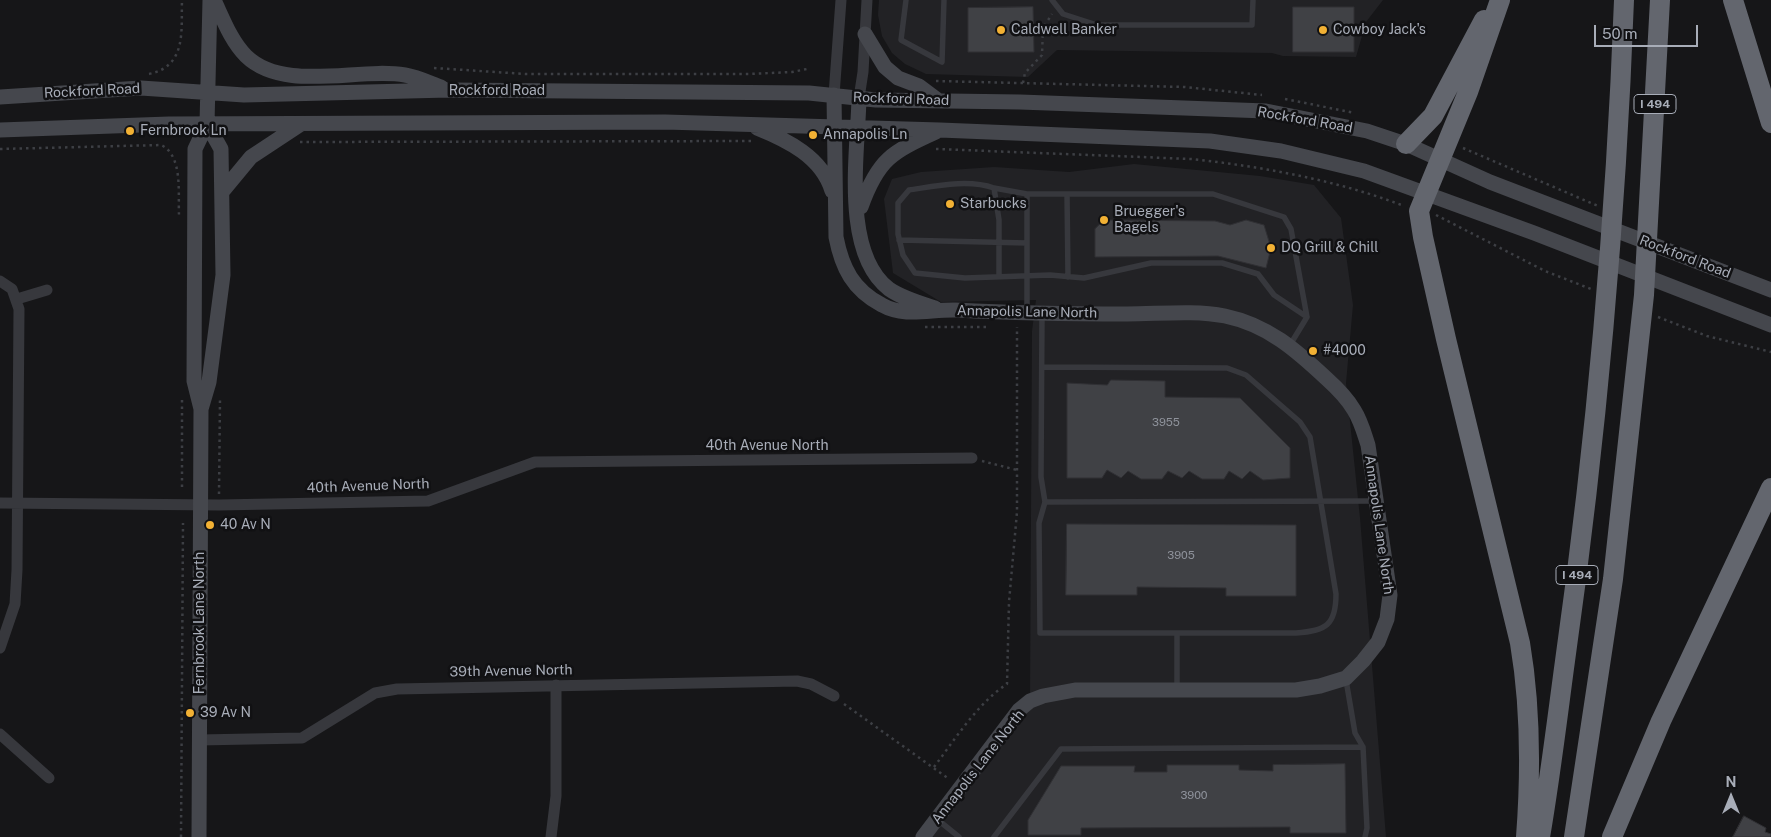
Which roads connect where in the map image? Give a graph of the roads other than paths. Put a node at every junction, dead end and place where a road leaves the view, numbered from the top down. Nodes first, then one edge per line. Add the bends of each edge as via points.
1 (210, 0) edge
2 (214, 0) edge
3 (841, 0) edge
4 (867, 0) edge
5 (906, 0) edge
6 (944, 0) edge
7 (1052, 0) edge
8 (1253, 0) edge
9 (1500, 0) edge
10 (1624, 0) edge
11 (1660, 0) edge
12 (1733, 0) edge
13 (865, 34) junction
14 (449, 90) junction
15 (207, 91) junction
16 (834, 95) junction
17 (0, 97) edge
18 (859, 98) junction
19 (939, 101) junction
20 (1771, 123) edge
21 (207, 124) junction
22 (302, 124) junction
23 (748, 124) junction
24 (834, 127) junction
25 (858, 128) junction
26 (0, 130) edge
27 (940, 130) junction
28 (1406, 144) junction
29 (1439, 160) junction
30 (994, 188) junction
31 (222, 192) junction
32 (1426, 193) junction
33 (1027, 194) junction
34 (1067, 194) junction
35 (835, 204) junction
36 (857, 216) junction
37 (899, 240) junction
38 (999, 243) junction
39 (1027, 243) junction
40 (1027, 275) junction
41 (998, 277) junction
42 (1068, 277) junction
43 (0, 281) edge
44 (48, 290) dead end
45 (1771, 290) edge
46 (17, 299) junction
47 (938, 310) junction
48 (1026, 314) junction
49 (1042, 314) junction
50 (1307, 317) junction
51 (1771, 325) edge
52 (1290, 345) junction
53 (1042, 367) junction
54 (201, 408) junction
55 (972, 458) road end
56 (1771, 488) edge
57 (1376, 501) junction
58 (1045, 502) junction
59 (1322, 502) junction
60 (0, 504) edge
61 (18, 504) junction
62 (201, 505) junction
63 (1176, 632) junction
64 (0, 648) edge
65 (1346, 678) junction
66 (556, 685) junction
67 (1176, 690) junction
68 (834, 696) road end
69 (0, 734) edge
70 (199, 740) junction
71 (1363, 747) junction
72 (50, 778) dead end
73 (936, 819) junction
74 (199, 837) edge
75 (551, 837) edge
76 (923, 837) edge
77 (959, 837) edge
78 (994, 837) edge
79 (1365, 837) edge
80 (1526, 837) edge
81 (1540, 837) edge
82 (1574, 837) edge
83 (1612, 837) edge

1 - 15 main road, Fernbrook Lane North
2 - 14 main road via 231,36 245,55 266,70 294,75 405,75
3 - 16 street
4 - 13 street
5 - 6 lane via 901,40 942,62
7 - 8 lane via 1063,14 1098,25 1252,25
9 - 28 highway via 1478,28 1433,116
9 - 29 highway via 1449,142
10 - 81 highway, I 494 via 1606,306 1586,514
11 - 82 highway, I 494 via 1644,295 1610,598
12 - 20 highway
13 - 18 street
13 - 19 main road via 885,67
14 - 15 main road, Rockford Road via 244,94
14 - 16 main road, Rockford Road
15 - 17 main road, Rockford Road via 141,88
15 - 21 main road, Fernbrook Lane North
16 - 18 main road, Rockford Road
16 - 24 main road, Annapolis Lane North
18 - 19 main road, Rockford Road
18 - 25 main road, Annapolis Lane North
19 - 28 main road, Rockford Road via 1266,111 1367,131
21 - 22 main road
21 - 26 main road
21 - 31 main road, Fernbrook Lane North via 221,149
21 - 54 main road, Fernbrook Lane North via 194,149 194,381
22 - 23 main road
22 - 31 main road via 251,157
23 - 24 main road
23 - 35 main road via 784,138 808,156 828,177
24 - 25 main road
24 - 35 main road, Annapolis Lane North
25 - 27 main road
25 - 36 main road, Annapolis Lane North
27 - 32 main road via 1210,141 1308,157 1357,169
27 - 36 main road via 901,148 883,163 868,185
28 - 29 main road, Rockford Road
29 - 32 highway
29 - 45 main road, Rockford Road via 1544,204
30 - 33 lane
30 - 37 lane via 944,185 909,190 898,203
30 - 38 lane
31 - 54 main road, Fernbrook Lane North via 222,288 209,382
32 - 51 main road
32 - 80 highway via 1419,211 1425,245 1524,668 1530,749
33 - 34 lane
33 - 39 lane
34 - 42 lane
34 - 50 lane via 1213,194 1284,217 1291,228
35 - 47 main road, Annapolis Lane North via 840,258 849,278 861,291 883,306 904,313
36 - 47 main road, Annapolis Lane North via 861,243 879,280 910,300
37 - 38 lane
37 - 41 lane via 903,255 915,273 965,278
38 - 39 lane
38 - 41 lane
39 - 40 lane
40 - 41 lane
40 - 42 lane
40 - 48 lane
42 - 50 lane via 1084,278 1151,263 1222,263 1258,274 1274,295
43 - 46 street via 12,289
44 - 46 street
46 - 61 street via 21,338
47 - 48 main road, Annapolis Lane North
48 - 49 main road, Annapolis Lane North
49 - 52 main road, Annapolis Lane North via 1225,316 1255,326
49 - 53 lane
50 - 52 lane
52 - 57 main road, Annapolis Lane North via 1354,409 1368,445
53 - 58 lane via 1041,478
53 - 59 lane via 1227,368 1246,375 1300,422 1310,437
54 - 62 main road, Fernbrook Lane North
55 - 62 street, 40th Avenue North via 535,462 428,501
56 - 83 highway via 1660,721
57 - 59 lane
57 - 65 main road, Annapolis Lane North via 1390,595 1386,619 1378,642
58 - 59 lane
58 - 63 lane via 1039,523 1040,632
59 - 63 lane via 1336,594 1336,611 1328,625 1315,632 1296,633
60 - 61 street, 40th Avenue North
61 - 62 street, 40th Avenue North
61 - 64 street via 14,604
62 - 70 main road, Fernbrook Lane North
63 - 67 lane
65 - 67 main road, Annapolis Lane North via 1296,690
65 - 71 lane via 1355,733
66 - 68 street, 39th Avenue North via 797,681
66 - 70 street, 39th Avenue North via 392,690 376,693 302,738
66 - 75 street via 556,796
67 - 73 main road, Annapolis Lane North via 1075,690 1057,692 1030,702 1013,718
69 - 72 street
70 - 74 main road, Fernbrook Lane North
71 - 78 lane via 1061,749
71 - 79 lane
73 - 76 main road, Annapolis Lane North
73 - 77 lane

